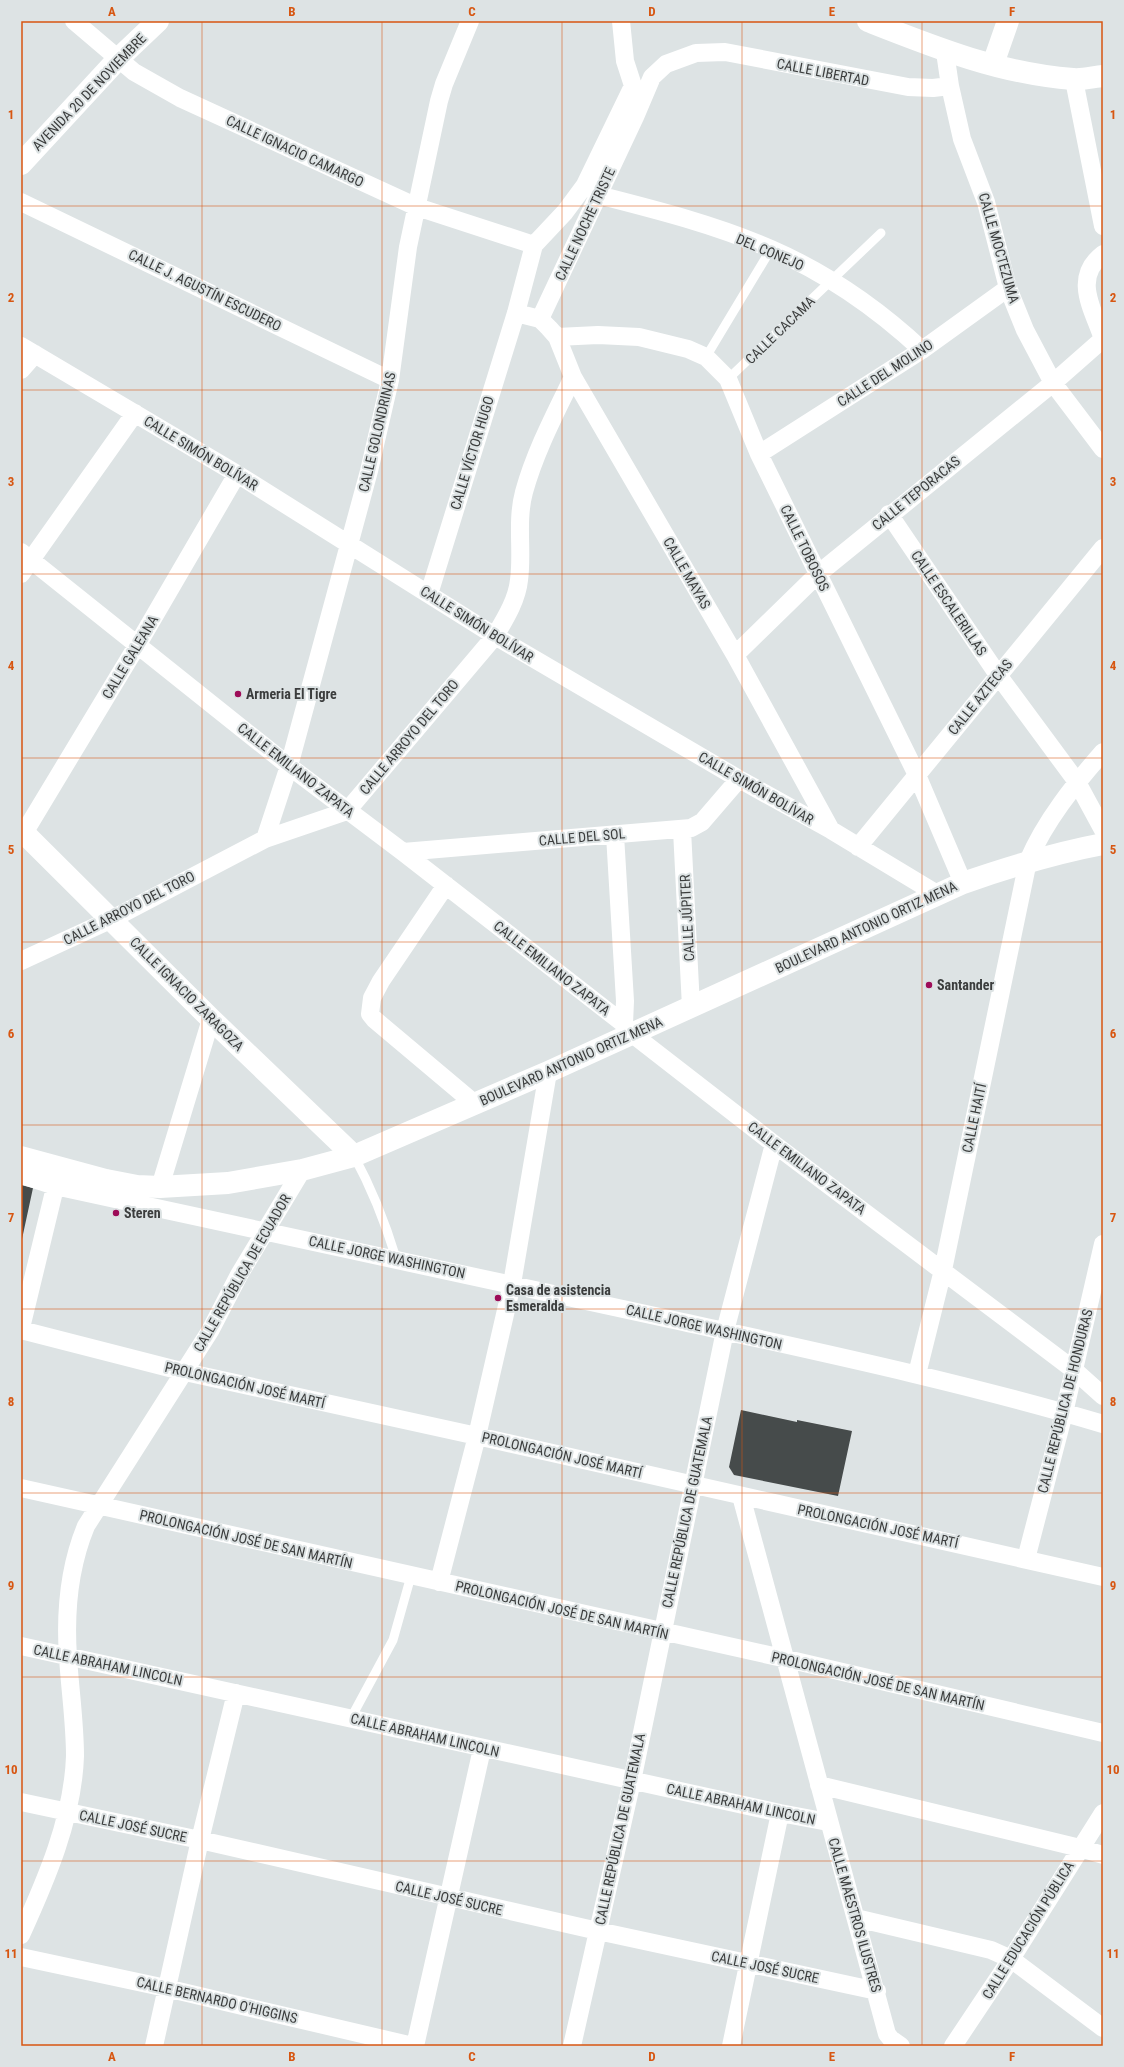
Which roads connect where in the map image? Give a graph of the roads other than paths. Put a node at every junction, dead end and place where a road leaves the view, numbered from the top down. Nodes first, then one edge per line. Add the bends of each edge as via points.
1 (74, 21) edge
2 (158, 21) edge
3 (470, 21) edge
4 (621, 21) edge
5 (868, 21) edge
6 (1004, 30) edge
7 (945, 52) junction
8 (696, 53) joint
9 (118, 59) junction
10 (993, 64) junction
11 (1103, 76) edge
12 (1074, 80) junction
13 (950, 86) junction
14 (632, 88) junction
15 (640, 106) junction
16 (21, 164) edge
17 (592, 190) junction
18 (21, 202) edge
19 (417, 207) junction
20 (1103, 226) edge
21 (881, 232) dead end
22 (534, 245) junction
23 (771, 249) junction
24 (1103, 254) edge
25 (831, 281) junction
26 (1008, 288) junction
27 (516, 313) junction
28 (540, 319) junction
29 (557, 337) junction
30 (1103, 339) edge
31 (28, 350) edge
32 (922, 350) junction
33 (706, 357) junction
34 (21, 370) edge
35 (574, 377) junction
36 (728, 379) junction
37 (390, 380) junction
38 (1053, 383) junction
39 (135, 413) junction
40 (1103, 449) edge
41 (759, 454) junction
42 (237, 474) junction
43 (889, 514) junction
44 (350, 544) junction
45 (1103, 548) edge
46 (24, 562) edge
47 (818, 574) junction
48 (429, 594) junction
49 (495, 636) junction
50 (138, 644) junction
51 (735, 655) junction
52 (998, 675) junction
53 (1103, 752) edge
54 (289, 766) junction
55 (917, 775) junction
56 (739, 779) junction
57 (1077, 782) junction
58 (347, 811) junction
59 (682, 830) junction
60 (831, 830) junction
61 (1103, 830) edge
62 (22, 834) edge
63 (615, 835) junction
64 (264, 839) junction
65 (1103, 844) edge
66 (858, 847) junction
67 (403, 852) junction
68 (1028, 861) junction
69 (963, 883) junction
70 (446, 885) junction
71 (937, 894) junction
72 (112, 919) junction
73 (21, 961) edge
74 (691, 1007) junction
75 (211, 1019) junction
76 (628, 1029) junction
77 (548, 1072) junction
78 (475, 1104) junction
79 (774, 1144) junction
80 (354, 1156) junction
81 (21, 1157) edge
82 (302, 1170) junction
83 (21, 1175) edge
84 (57, 1177) junction
85 (160, 1187) junction
86 (264, 1232) junction
87 (1103, 1244) edge
88 (396, 1258) junction
89 (943, 1270) junction
90 (512, 1284) junction
91 (21, 1329) edge
92 (725, 1332) junction
93 (1074, 1370) junction
94 (185, 1372) junction
95 (918, 1374) junction
96 (1103, 1396) edge
97 (1064, 1413) junction
98 (1103, 1424) edge
99 (477, 1436) junction
100 (694, 1486) junction
101 (21, 1488) edge
102 (741, 1496) junction
103 (99, 1506) junction
104 (1026, 1559) junction
105 (411, 1576) junction
106 (1103, 1577) edge
107 (440, 1582) junction
108 (662, 1632) junction
109 (21, 1646) edge
110 (68, 1656) junction
111 (787, 1659) junction
112 (236, 1693) junction
113 (351, 1718) junction
114 (1103, 1733) edge
115 (482, 1749) junction
116 (632, 1781) junction
117 (819, 1785) junction
118 (21, 1802) edge
119 (66, 1813) junction
120 (1103, 1813) edge
121 (780, 1814) junction
122 (828, 1822) junction
123 (200, 1840) junction
124 (1080, 1848) junction
125 (1103, 1855) edge
126 (448, 1898) junction
127 (856, 1918) junction
128 (598, 1931) junction
129 (21, 1935) edge
130 (21, 1957) edge
131 (1012, 1959) junction
132 (750, 1963) junction
133 (166, 1988) junction
134 (877, 1991) junction
135 (1103, 2028) edge
136 (154, 2046) edge
137 (414, 2046) edge
138 (572, 2046) edge
139 (731, 2046) edge
140 (901, 2046) edge
141 (952, 2046) edge

1 - 9 street, CALLE IGNACIO CAMARGO
2 - 9 main road, AVENIDA 20 DE NOVIEMBRE
3 - 19 street, CALLE GOLONDRINAS via 444,84
4 - 14 street via 625,61
5 - 7 main road
6 - 10 main road
7 - 10 main road
7 - 13 street, CALLE MOCTEZUMA
8 - 13 street, CALLE LIBERTAD via 725,52 908,87
8 - 15 street, CALLE NOCHE TRISTE via 666,64 652,77
9 - 16 main road, AVENIDA 20 DE NOVIEMBRE
9 - 19 street, CALLE IGNACIO CAMARGO via 158,87 180,98
10 - 12 main road
11 - 12 main road
12 - 20 street
13 - 26 street, CALLE MOCTEZUMA via 962,139 986,202
14 - 15 street
14 - 17 street
15 - 17 street, CALLE NOCHE TRISTE
17 - 22 street via 565,212
17 - 23 street, DEL CONEJO via 680,216
17 - 28 street, CALLE NOCHE TRISTE
18 - 37 street, CALLE J. AGUSTÍN ESCUDERO
19 - 22 street, CALLE IGNACIO CAMARGO
19 - 37 street, CALLE GOLONDRINAS via 408,247
21 - 25 lane, CALLE CACAMA
22 - 27 street, CALLE VÍCTOR HUGO
23 - 25 street, DEL CONEJO
23 - 33 lane
24 - 30 street via 1089,268 1086,277 1086,287
25 - 32 street, DEL CONEJO via 900,330
25 - 36 lane, CALLE CACAMA
26 - 32 street, CALLE DEL MOLINO
26 - 38 street, CALLE MOCTEZUMA via 1025,330
27 - 28 street
27 - 48 street, CALLE VÍCTOR HUGO
28 - 29 street, CALLE MAYAS
29 - 33 street, CALLE TOBOSOS via 598,335 639,338 688,349
29 - 35 street, CALLE MAYAS
30 - 38 street, CALLE TEPORACAS
31 - 34 street
31 - 39 street, CALLE SIMÓN BOLÍVAR
32 - 41 street, CALLE DEL MOLINO
33 - 36 street, CALLE TOBOSOS
35 - 49 street, CALLE ARROYO DEL TORO via 556,412 524,492 520,512 519,582 511,607
35 - 51 street, CALLE MAYAS
36 - 41 street, CALLE TOBOSOS
37 - 44 street, CALLE GOLONDRINAS
38 - 40 street, CALLE MOCTEZUMA
38 - 43 street, CALLE TEPORACAS
39 - 42 street, CALLE SIMÓN BOLÍVAR
39 - 46 street
41 - 47 street, CALLE TOBOSOS
42 - 44 street, CALLE SIMÓN BOLÍVAR
42 - 50 street, CALLE GALEANA
43 - 47 street, CALLE TEPORACAS
43 - 52 street, CALLE ESCALERILLAS
44 - 48 street, CALLE SIMÓN BOLÍVAR
44 - 54 street, CALLE GOLONDRINAS
45 - 52 street, CALLE AZTECAS
46 - 50 street, CALLE EMILIANO ZAPATA
47 - 51 street, CALLE TEPORACAS
47 - 55 street, CALLE TOBOSOS
48 - 49 street, CALLE SIMÓN BOLÍVAR
49 - 56 street, CALLE SIMÓN BOLÍVAR
49 - 58 street, CALLE ARROYO DEL TORO
50 - 54 street, CALLE EMILIANO ZAPATA
50 - 62 street, CALLE GALEANA
51 - 60 street, CALLE MAYAS
52 - 55 street, CALLE AZTECAS
52 - 57 street, CALLE ESCALERILLAS
53 - 57 street, CALLE HAITÍ
54 - 58 street, CALLE EMILIANO ZAPATA
54 - 64 street, CALLE GOLONDRINAS
55 - 66 street, CALLE AZTECAS
55 - 69 street, CALLE TOBOSOS
56 - 59 street, CALLE DEL SOL via 702,822
56 - 60 street, CALLE SIMÓN BOLÍVAR
57 - 61 street, CALLE ESCALERILLAS
57 - 68 street, CALLE HAITÍ via 1042,833
58 - 64 street, CALLE ARROYO DEL TORO
58 - 67 street, CALLE EMILIANO ZAPATA
59 - 63 street, CALLE DEL SOL
59 - 74 street, CALLE JÚPITER
60 - 66 street, CALLE SIMÓN BOLÍVAR
62 - 72 main road, CALLE IGNACIO ZARAGOZA
63 - 67 street, CALLE DEL SOL
63 - 76 street
64 - 72 street, CALLE ARROYO DEL TORO
65 - 68 main road, BOULEVARD ANTONIO ORTIZ MENA
66 - 71 street, CALLE SIMÓN BOLÍVAR
67 - 70 street, CALLE EMILIANO ZAPATA
68 - 69 main road, BOULEVARD ANTONIO ORTIZ MENA
68 - 89 street, CALLE HAITÍ
69 - 71 main road, BOULEVARD ANTONIO ORTIZ MENA
70 - 76 street, CALLE EMILIANO ZAPATA
70 - 78 street via 381,981 372,998 370,1014
71 - 74 main road, BOULEVARD ANTONIO ORTIZ MENA
72 - 73 street, CALLE ARROYO DEL TORO
72 - 75 main road, CALLE IGNACIO ZARAGOZA
74 - 76 main road, BOULEVARD ANTONIO ORTIZ MENA
75 - 80 main road, CALLE IGNACIO ZARAGOZA
75 - 85 street
76 - 77 main road, BOULEVARD ANTONIO ORTIZ MENA
76 - 79 street, CALLE EMILIANO ZAPATA
77 - 78 main road, BOULEVARD ANTONIO ORTIZ MENA
77 - 90 street
78 - 80 main road, BOULEVARD ANTONIO ORTIZ MENA
79 - 89 street, CALLE EMILIANO ZAPATA
79 - 92 street, CALLE REPÚBLICA DE GUATEMALA
80 - 82 main road, BOULEVARD ANTONIO ORTIZ MENA
80 - 88 lane via 371,1186
81 - 84 main road, BOULEVARD ANTONIO ORTIZ MENA
82 - 85 main road, BOULEVARD ANTONIO ORTIZ MENA via 228,1183
82 - 86 street, CALLE REPÚBLICA DE ECUADOR
83 - 84 street, CALLE JORGE WASHINGTON
84 - 85 main road, BOULEVARD ANTONIO ORTIZ MENA
84 - 86 street, CALLE JORGE WASHINGTON
84 - 91 street
86 - 88 street, CALLE JORGE WASHINGTON
86 - 94 street, CALLE REPÚBLICA DE ECUADOR
87 - 93 street, CALLE REPÚBLICA DE HONDURAS
88 - 90 street, CALLE JORGE WASHINGTON
89 - 93 street, CALLE EMILIANO ZAPATA
89 - 95 street, CALLE HAITÍ
90 - 92 street, CALLE JORGE WASHINGTON
90 - 99 street
91 - 94 street, PROLONGACIÓN JOSÉ MARTÍ
92 - 95 street, CALLE JORGE WASHINGTON
92 - 100 street, CALLE REPÚBLICA DE GUATEMALA
93 - 96 street, CALLE EMILIANO ZAPATA
93 - 97 street, CALLE REPÚBLICA DE HONDURAS
94 - 99 street, PROLONGACIÓN JOSÉ MARTÍ
94 - 103 street, CALLE REPÚBLICA DE ECUADOR
95 - 97 street, CALLE JORGE WASHINGTON
97 - 98 street, CALLE JORGE WASHINGTON
97 - 104 street, CALLE REPÚBLICA DE HONDURAS
99 - 100 street, PROLONGACIÓN JOSÉ MARTÍ
99 - 107 street
100 - 102 street, PROLONGACIÓN JOSÉ MARTÍ
100 - 108 street, CALLE REPÚBLICA DE GUATEMALA
101 - 103 street, PROLONGACIÓN JOSÉ DE SAN MARTÍN
102 - 104 street, PROLONGACIÓN JOSÉ MARTÍ
102 - 111 street, CALLE MAESTROS ILUSTRES
103 - 105 street, PROLONGACIÓN JOSÉ DE SAN MARTÍN
103 - 110 street, CALLE REPÚBLICA DE ECUADOR via 86,1526 76,1549 71,1577
104 - 106 street, PROLONGACIÓN JOSÉ MARTÍ
105 - 107 street, PROLONGACIÓN JOSÉ DE SAN MARTÍN
105 - 113 lane via 393,1640
107 - 108 street, PROLONGACIÓN JOSÉ DE SAN MARTÍN
108 - 111 street, PROLONGACIÓN JOSÉ DE SAN MARTÍN
108 - 116 street, CALLE REPÚBLICA DE GUATEMALA
109 - 110 street, CALLE ABRAHAM LINCOLN
110 - 112 street, CALLE ABRAHAM LINCOLN
110 - 119 street, CALLE REPÚBLICA DE ECUADOR via 74,1756 72,1790
111 - 114 street, PROLONGACIÓN JOSÉ DE SAN MARTÍN
111 - 117 street, CALLE MAESTROS ILUSTRES
112 - 113 street, CALLE ABRAHAM LINCOLN
112 - 123 street
113 - 115 street, CALLE ABRAHAM LINCOLN
115 - 116 street, CALLE ABRAHAM LINCOLN
115 - 126 street
116 - 121 street, CALLE ABRAHAM LINCOLN
116 - 128 street, CALLE REPÚBLICA DE GUATEMALA
117 - 122 street, CALLE MAESTROS ILUSTRES
117 - 124 street
118 - 119 street, CALLE JOSÉ SUCRE
119 - 123 street, CALLE JOSÉ SUCRE
119 - 129 street, CALLE REPÚBLICA DE ECUADOR via 51,1861
120 - 124 street, CALLE EDUCACIÓN PÚBLICA
121 - 122 street, CALLE ABRAHAM LINCOLN
121 - 132 street
122 - 127 street, CALLE MAESTROS ILUSTRES
123 - 126 street, CALLE JOSÉ SUCRE
123 - 133 street
124 - 125 street
124 - 131 street, CALLE EDUCACIÓN PÚBLICA
126 - 128 street, CALLE JOSÉ SUCRE
126 - 137 street
127 - 131 street via 991,1950
127 - 134 street, CALLE MAESTROS ILUSTRES
128 - 132 street, CALLE JOSÉ SUCRE
128 - 138 street, CALLE REPÚBLICA DE GUATEMALA
130 - 133 street, CALLE BERNARDO O'HIGGINS
131 - 135 street
131 - 141 street, CALLE EDUCACIÓN PÚBLICA
132 - 134 street, CALLE JOSÉ SUCRE
132 - 139 street
133 - 136 street
133 - 137 street, CALLE BERNARDO O'HIGGINS
134 - 140 street, CALLE MAESTROS ILUSTRES via 887,2034

